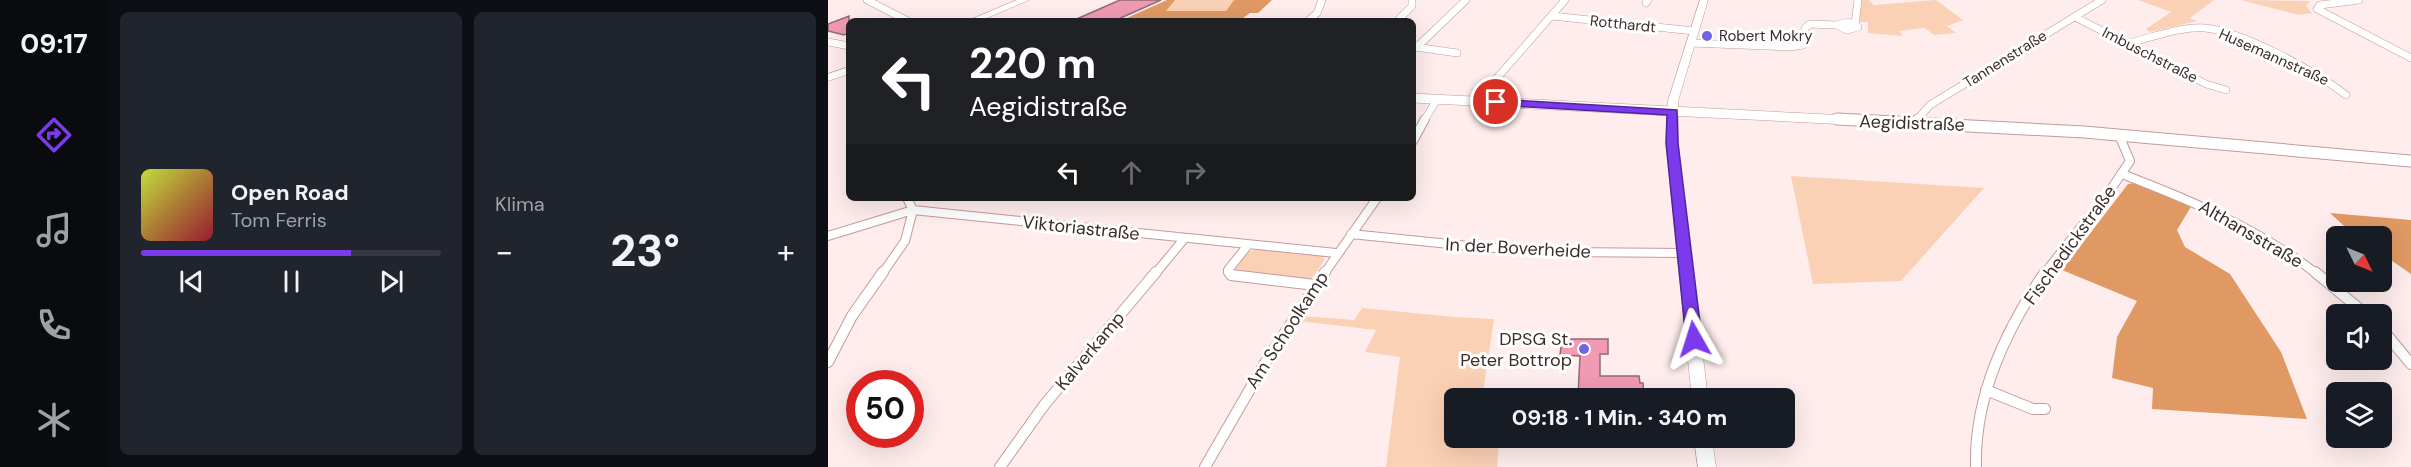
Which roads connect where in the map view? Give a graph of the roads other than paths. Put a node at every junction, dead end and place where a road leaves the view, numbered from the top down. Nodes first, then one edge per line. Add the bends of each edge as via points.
1 (867, 0) edge
2 (1025, 0) edge
3 (1322, 0) edge
4 (1412, 0) edge
5 (1466, 0) edge
6 (1564, 0) edge
7 (1704, 0) edge
8 (1858, 0) edge
9 (2359, 0) edge
10 (2098, 1) edge
11 (1552, 16) junction
12 (2075, 17) junction
13 (902, 18) edge
14 (980, 18) edge
15 (1311, 18) edge
16 (1400, 18) edge
17 (1694, 31) junction
18 (828, 42) edge
19 (1690, 43) junction
20 (2128, 44) junction
21 (846, 45) edge
22 (1416, 46) edge
23 (1416, 48) edge
24 (1458, 53) dead end
25 (2411, 58) edge
26 (846, 71) edge
27 (828, 78) edge
28 (2226, 90) dead end
29 (2346, 95) dead end
30 (1416, 98) edge
31 (1437, 99) junction
32 (1478, 101) junction
33 (1673, 112) junction
34 (1915, 122) junction
35 (2119, 135) junction
36 (1416, 136) edge
37 (2411, 161) edge
38 (2122, 174) junction
39 (908, 201) edge
40 (1375, 201) edge
41 (913, 210) junction
42 (1352, 234) junction
43 (828, 236) edge
44 (1184, 239) junction
45 (1248, 245) junction
46 (1336, 253) junction
47 (1685, 253) junction
48 (1315, 285) junction
49 (2356, 304) edge
50 (2392, 341) edge
51 (828, 362) edge
52 (2411, 363) edge
53 (1699, 388) edge
54 (1986, 390) junction
55 (2044, 409) dead end
56 (1704, 448) edge
57 (1000, 467) edge
58 (1205, 467) edge
59 (1707, 467) edge
60 (1976, 467) edge

1 - 13 street
2 - 14 main road
3 - 15 street
4 - 16 street via 1412,6
5 - 22 street
6 - 11 street
7 - 17 main road
8 - 19 street via 1857,29 1814,23 1807,26 1803,45 1797,47
9 - 25 street via 2316,8
10 - 12 street, Tannenstraße
11 - 17 street, Rotthardt
11 - 32 street
12 - 20 street, Imbuschstraße
12 - 34 street, Tannenstraße via 1930,105
17 - 19 main road
18 - 21 street
19 - 33 main road via 1678,79
20 - 28 street, Imbuschstraße via 2206,84
20 - 29 street, Husemannstraße via 2196,29 2214,30 2295,64 2335,84
23 - 24 street
26 - 27 main road
30 - 31 street, Aegidistraße
31 - 32 street, Aegidistraße
31 - 36 street
32 - 33 street, Aegidistraße
33 - 34 street, Aegidistraße
33 - 47 main road via 1672,143
34 - 35 street, Aegidistraße
35 - 37 street, Aegidistraße
35 - 38 street, Fischedickstraße via 2130,161
38 - 49 street, Althansstraße via 2194,201 2260,236 2301,260
38 - 54 street, Fischedickstraße via 2044,275 2023,309
39 - 41 street
40 - 42 street, Am Schoolkamp
41 - 43 street
41 - 44 street, Viktoriastraße
41 - 51 street via 905,241 852,316
42 - 46 street, Am Schoolkamp
42 - 47 street, In der Boverheide via 1479,248
44 - 45 street, Viktoriastraße
44 - 57 street, Kalverkamp via 1046,404
45 - 46 street, Viktoriastraße
45 - 48 street via 1228,270 1230,275
46 - 48 street, Am Schoolkamp
47 - 53 main road
48 - 58 street, Am Schoolkamp via 1234,411
50 - 52 street
54 - 55 street via 2032,409
54 - 60 street, Fischedickstraße via 1974,452
56 - 59 main road

